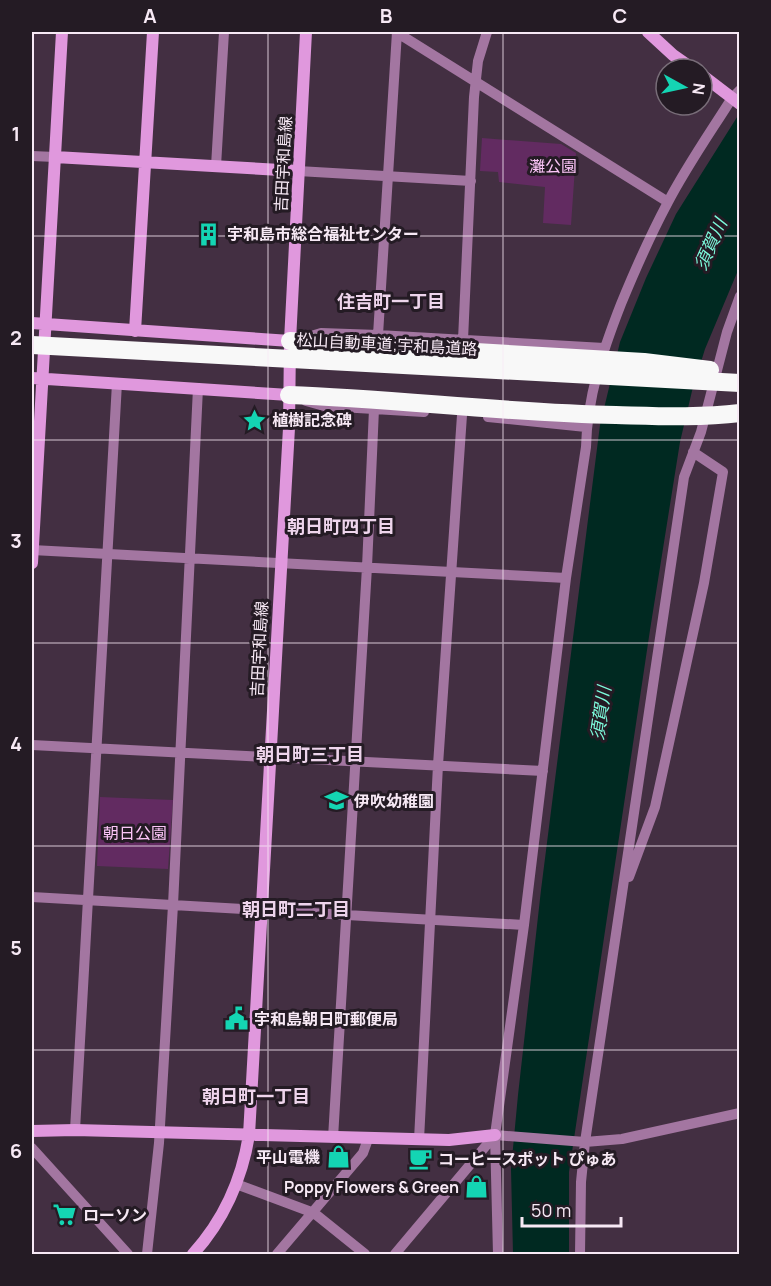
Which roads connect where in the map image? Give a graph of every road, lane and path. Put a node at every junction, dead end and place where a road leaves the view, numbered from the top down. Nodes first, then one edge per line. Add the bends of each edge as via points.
1 (62, 32) edge
2 (153, 32) edge
3 (224, 32) edge
4 (306, 32) edge
5 (397, 32) edge
6 (487, 32) edge
7 (648, 32) edge
8 (677, 57) edge
9 (476, 81) junction
10 (714, 83) edge
11 (737, 97) edge
12 (32, 156) edge
13 (55, 157) junction
14 (146, 163) junction
15 (216, 166) junction
16 (298, 171) junction
17 (388, 176) junction
18 (471, 181) junction
19 (668, 202) junction
20 (740, 296) edge
21 (737, 309) edge
22 (32, 323) edge
23 (45, 324) junction
24 (135, 331) junction
25 (378, 335) junction
26 (463, 340) junction
27 (290, 341) junction
28 (32, 345) edge
29 (604, 348) junction
30 (37, 378) edge
31 (738, 378) edge
32 (117, 383) junction
33 (198, 388) junction
34 (289, 395) junction
35 (374, 409) junction
36 (462, 414) junction
37 (733, 414) edge
38 (586, 427) junction
39 (693, 452) junction
40 (32, 550) edge
41 (107, 555) junction
42 (189, 559) junction
43 (32, 563) edge
44 (280, 563) junction
45 (367, 567) junction
46 (450, 572) junction
47 (566, 578) junction
48 (32, 744) edge
49 (96, 748) junction
50 (180, 751) junction
51 (270, 756) junction
52 (355, 761) junction
53 (438, 765) junction
54 (543, 771) junction
55 (624, 887) junction
56 (32, 897) edge
57 (87, 900) junction
58 (173, 905) junction
59 (262, 910) junction
60 (346, 916) junction
61 (429, 920) junction
62 (524, 925) junction
63 (740, 1113) edge
64 (75, 1130) junction
65 (32, 1131) edge
66 (160, 1133) junction
67 (249, 1135) junction
68 (501, 1135) junction
69 (333, 1138) junction
70 (368, 1139) junction
71 (419, 1140) junction
72 (580, 1141) junction
73 (32, 1148) edge
74 (236, 1184) junction
75 (314, 1213) junction
76 (128, 1254) edge
77 (147, 1254) edge
78 (193, 1254) edge
79 (277, 1254) edge
80 (365, 1254) edge
81 (395, 1254) edge
82 (498, 1254) edge
83 (580, 1254) edge

1 - 13 street
2 - 14 street
3 - 15 street
4 - 16 street, 吉田宇和島線
5 - 9 street
5 - 17 street
6 - 9 street
7 - 8 street
9 - 18 street
9 - 19 street
10 - 11 street
11 - 19 street
12 - 13 street
13 - 14 street
13 - 23 street
14 - 15 street
14 - 24 street
15 - 16 street
16 - 17 street
16 - 27 street, 吉田宇和島線
17 - 18 street
17 - 25 street
18 - 26 street
19 - 29 street
20 - 21 street
21 - 39 street
22 - 23 street
23 - 24 street
23 - 30 street
24 - 27 street
25 - 26 street
25 - 27 street via 321,333
26 - 29 street
27 - 31 highway via 644,362
27 - 34 street, 吉田宇和島線
28 - 31 highway, 松山自動車道;宇和島道路
29 - 38 street
30 - 32 street
30 - 40 street
32 - 33 street
32 - 41 street
33 - 34 street
33 - 42 street
34 - 35 street via 316,405
34 - 37 highway via 568,414
34 - 44 street, 吉田宇和島線
35 - 36 street
35 - 45 street
36 - 38 street
36 - 46 street
38 - 47 street
39 - 55 street via 684,477
39 - 55 street via 723,472 704,583 655,807
40 - 41 street
40 - 43 street
41 - 42 street
41 - 49 street
42 - 44 street
42 - 50 street
44 - 45 street
44 - 51 street, 吉田宇和島線
45 - 46 street
45 - 52 street
46 - 47 street
46 - 53 street
47 - 54 street
48 - 49 street
49 - 50 street
49 - 57 street
50 - 51 street
50 - 58 street
51 - 52 street
51 - 59 street, 吉田宇和島線
52 - 53 street
52 - 60 street
53 - 54 street
53 - 61 street
54 - 62 street
55 - 72 street
56 - 57 street
57 - 58 street
57 - 64 street
58 - 59 street
58 - 66 street
59 - 60 street
59 - 67 street, 吉田宇和島線
60 - 61 street
60 - 69 street
61 - 62 street
61 - 71 street
62 - 68 street
63 - 72 street via 622,1139
64 - 65 street
64 - 66 street
66 - 67 street
66 - 77 street
67 - 69 street
67 - 74 street, 吉田宇和島線
68 - 71 street
68 - 72 street
68 - 81 street
68 - 82 street
69 - 70 street
70 - 71 street
70 - 75 street via 363,1153
72 - 83 street
73 - 76 street
74 - 75 street
74 - 78 street, 吉田宇和島線 via 215,1227
75 - 79 street
75 - 80 street

